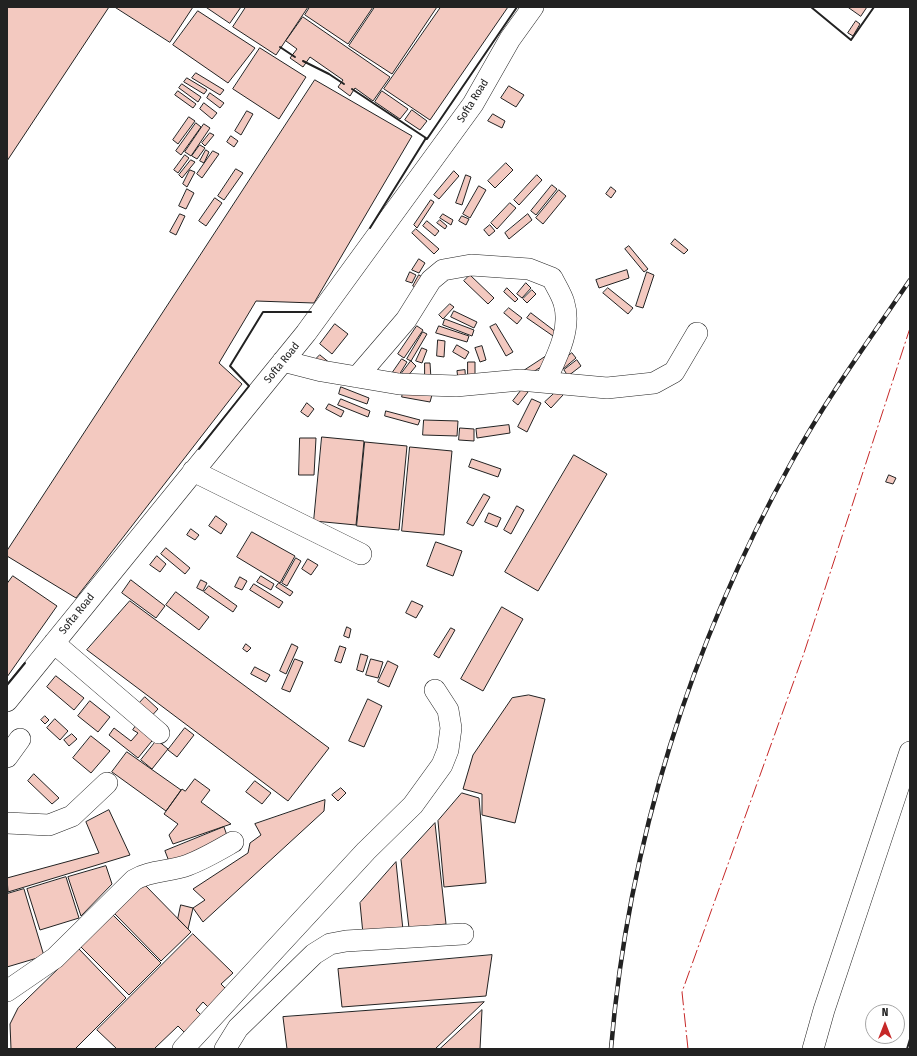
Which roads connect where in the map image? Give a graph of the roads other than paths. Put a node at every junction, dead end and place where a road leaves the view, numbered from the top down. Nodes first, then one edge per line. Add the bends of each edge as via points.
1 (533, 7) edge
2 (698, 333) dead end
3 (283, 361) junction
4 (357, 376) junction
5 (545, 382) junction
6 (193, 471) junction
7 (361, 554) dead end
8 (54, 643) junction
9 (435, 690) dead end
10 (7, 702) edge
11 (159, 733) dead end
12 (20, 739) dead end
13 (910, 752) edge
14 (7, 757) edge
15 (107, 783) dead end
16 (7, 823) edge
17 (233, 842) dead end
18 (463, 934) dead end
19 (7, 991) edge
20 (183, 1049) edge
21 (225, 1049) edge
22 (813, 1049) edge

1 - 3 street, Softa Road via 510,39 473,104
2 - 5 street via 674,372 654,383 607,388
3 - 4 street via 322,371
3 - 6 street, Softa Road
4 - 5 street via 399,384 456,386 520,380
4 - 5 street via 406,320 430,280 443,270 471,265 530,269 552,278 564,303 567,324 560,349
6 - 7 street
6 - 8 street, Softa Road
8 - 10 street, Softa Road
8 - 11 street
9 - 20 street via 448,710 451,728 448,750 442,765 413,805 366,851
12 - 14 street
13 - 22 street
15 - 16 street via 72,816 49,825
17 - 19 street via 188,865 143,874 55,958
18 - 21 street via 330,944 314,954 238,1028

